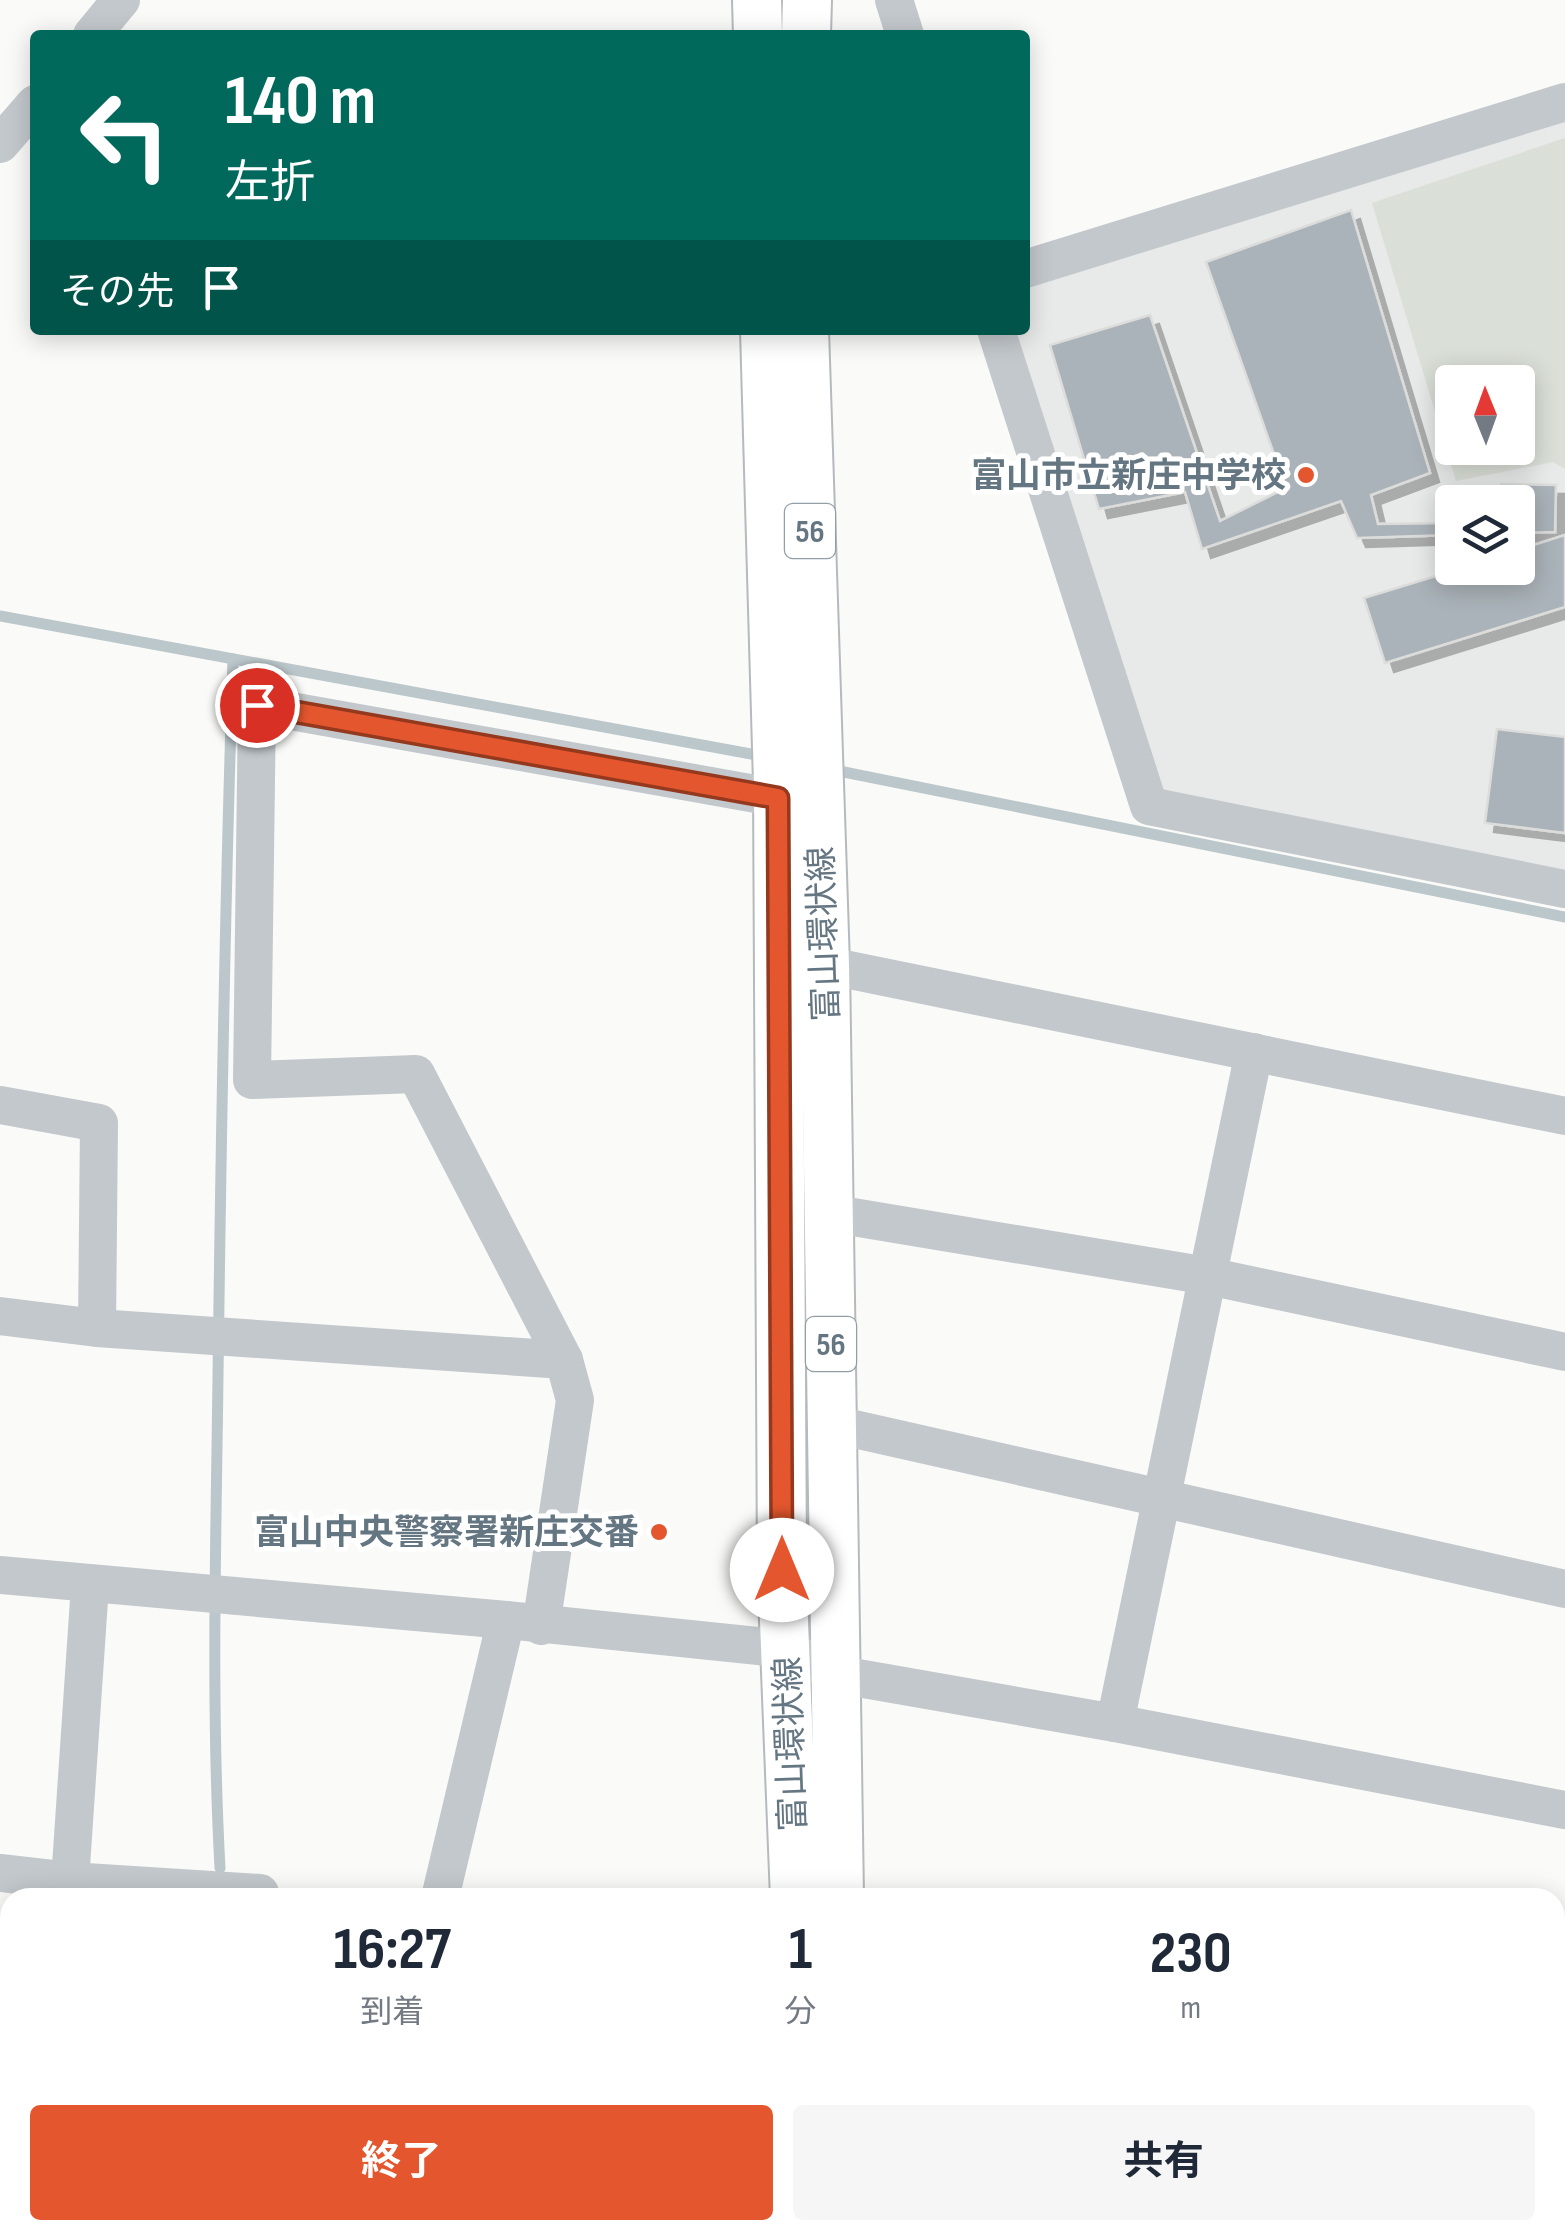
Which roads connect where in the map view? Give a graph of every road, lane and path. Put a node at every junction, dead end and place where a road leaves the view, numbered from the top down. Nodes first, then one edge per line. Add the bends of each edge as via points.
1 (121, 0) edge
2 (757, 0) edge
3 (807, 0) edge
4 (894, 0) edge
5 (96, 30) edge
6 (758, 30) edge
7 (806, 30) edge
8 (903, 30) edge
9 (1565, 102) edge
10 (24, 110) edge
11 (0, 144) edge
12 (1030, 267) edge
13 (765, 335) edge
14 (804, 335) edge
15 (998, 335) edge
16 (797, 730) junction
17 (791, 790) junction
18 (1565, 890) edge
19 (825, 964) junction
20 (1254, 1052) junction
21 (0, 1104) edge
22 (1565, 1116) edge
23 (829, 1213) junction
24 (1208, 1276) junction
25 (0, 1316) edge
26 (97, 1328) junction
27 (1565, 1352) edge
28 (564, 1360) junction
29 (832, 1424) junction
30 (1162, 1498) junction
31 (0, 1576) edge
32 (90, 1584) junction
33 (1565, 1589) edge
34 (524, 1623) junction
35 (787, 1649) junction
36 (835, 1674) junction
37 (1115, 1722) junction
38 (1565, 1810) edge
39 (0, 1873) edge
40 (68, 1888) edge
41 (72, 1888) edge
42 (443, 1888) edge
43 (795, 1888) edge
44 (839, 1888) edge

1 - 5 street
2 - 6 main road
3 - 7 main road
4 - 8 street
9 - 12 street
10 - 11 street
13 - 16 main road, 富山環状線 / 56
14 - 16 main road, 富山環状線 / 56
15 - 18 street via 1149,806
16 - 17 main road, 富山環状線 / 56
17 - 19 main road, 富山環状線 / 56
17 - 28 street via 257,705 252,1080 416,1074
17 - 35 main road, 富山環状線 / 56 via 782,1570
19 - 20 street
19 - 23 main road, 富山環状線 / 56
20 - 22 street
20 - 24 street
21 - 26 street via 99,1123
23 - 24 street
23 - 29 main road, 富山環状線 / 56
24 - 27 street
24 - 30 street
25 - 26 street
26 - 28 street
28 - 34 street via 575,1400
29 - 30 street
29 - 36 main road, 富山環状線 / 56
30 - 33 street
30 - 37 street
31 - 32 street
32 - 34 street
32 - 41 street
34 - 35 street
34 - 42 street
35 - 36 street
35 - 43 main road, 富山環状線 / 56
36 - 37 street
36 - 44 main road, 富山環状線 / 56
37 - 38 street
39 - 40 street

